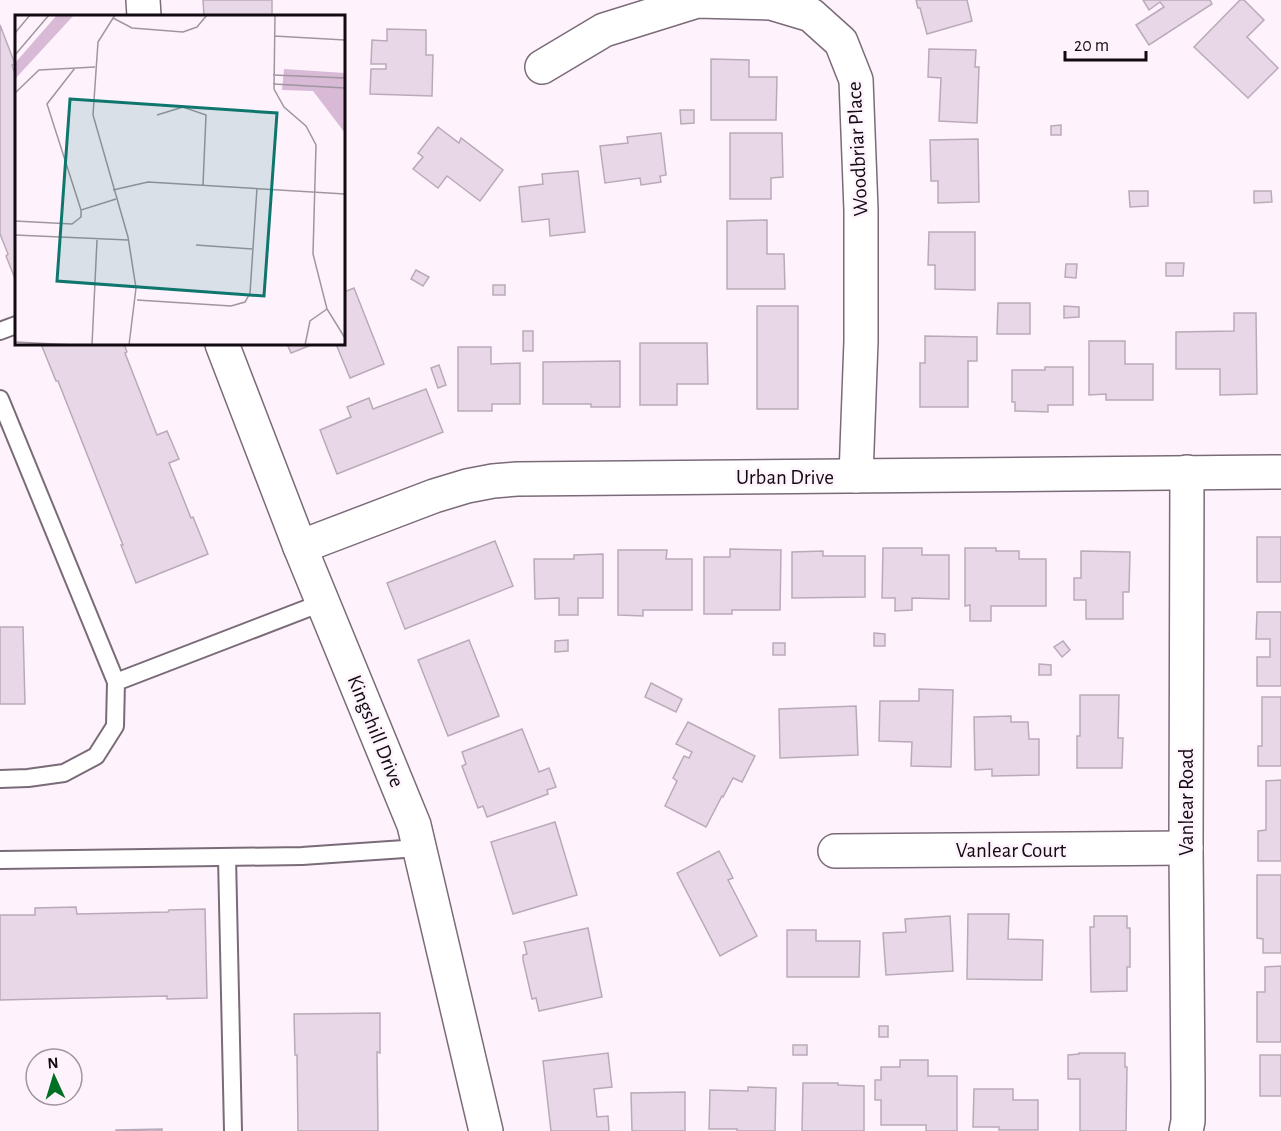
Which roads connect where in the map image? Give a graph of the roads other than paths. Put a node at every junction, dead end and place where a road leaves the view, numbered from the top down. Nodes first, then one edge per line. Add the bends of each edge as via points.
1 (143, 0) edge
2 (144, 15) edge
3 (542, 67) dead end
4 (15, 325) edge
5 (0, 331) edge
6 (222, 345) edge
7 (0, 399) edge
8 (1187, 472) junction
9 (1281, 472) edge
10 (856, 476) junction
11 (300, 546) junction
12 (324, 602) junction
13 (116, 682) junction
14 (0, 778) edge
15 (419, 848) junction
16 (1186, 848) junction
17 (835, 851) dead end
18 (226, 857) junction
19 (0, 860) edge
20 (233, 1131) edge
21 (486, 1131) edge
22 (1186, 1131) edge

1 - 2 street
3 - 10 street, Woodbriar Place via 604,30 697,1 771,3 811,15 841,42 856,80 861,210
4 - 5 lane
6 - 11 street, Kingshill Drive
7 - 13 lane
8 - 9 street, Urban Drive
8 - 10 street, Urban Drive
8 - 16 street, Vanlear Road
10 - 11 street, Urban Drive via 493,481 434,496
11 - 12 street, Kingshill Drive
12 - 13 lane
12 - 15 street, Kingshill Drive via 414,825
13 - 14 lane via 115,726 96,756 64,773
15 - 18 lane
15 - 21 street, Kingshill Drive
16 - 17 street, Vanlear Court
16 - 22 street, Vanlear Road
18 - 19 lane
18 - 20 lane

